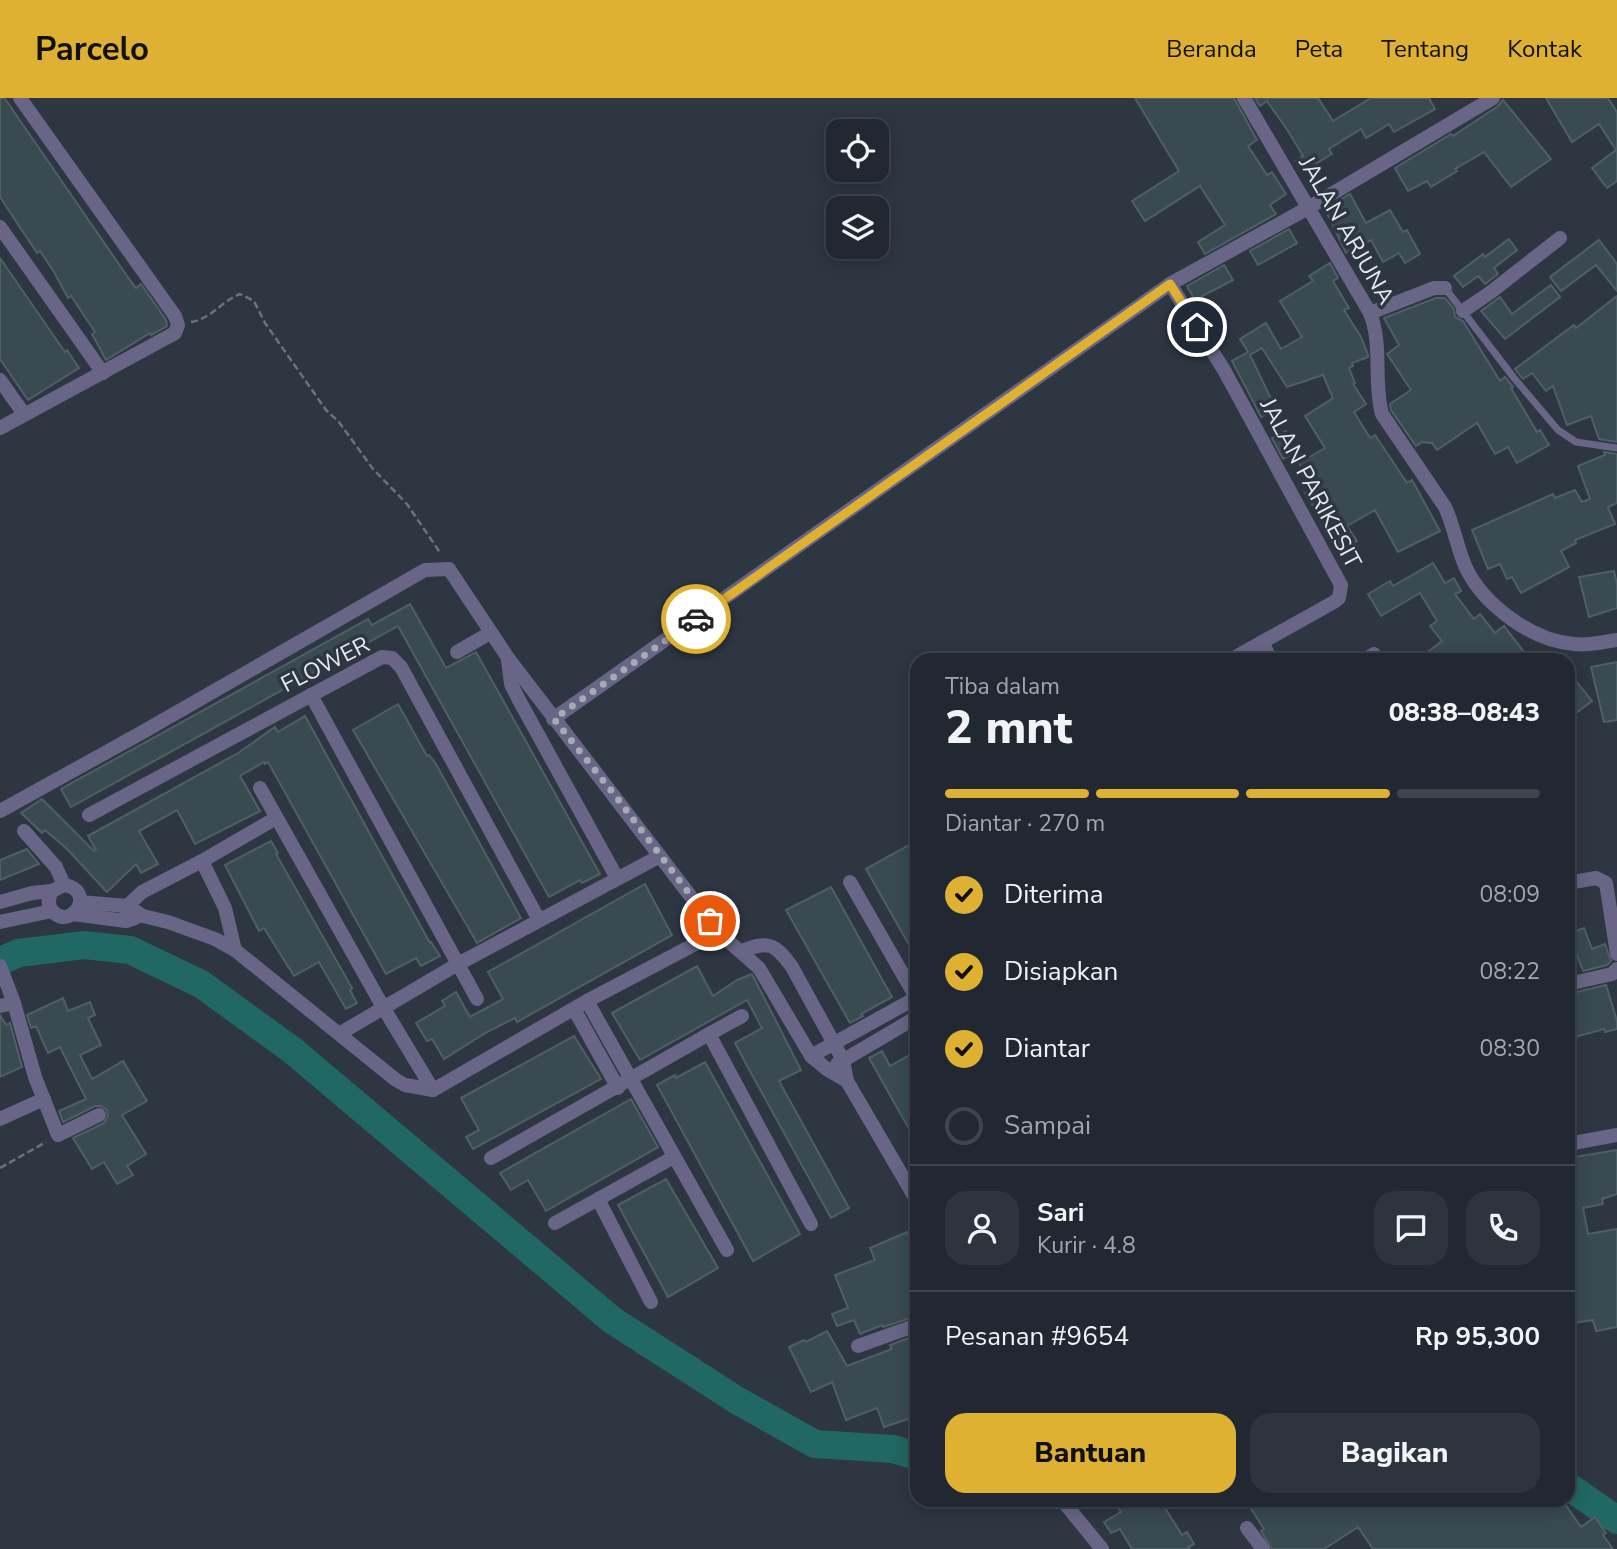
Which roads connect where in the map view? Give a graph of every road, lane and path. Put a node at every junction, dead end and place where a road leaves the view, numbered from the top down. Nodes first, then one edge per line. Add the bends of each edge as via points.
1 (20, 98) edge
2 (1244, 98) edge
3 (1493, 98) edge
4 (1308, 208) junction
5 (0, 227) edge
6 (1560, 238) dead end
7 (1170, 284) junction
8 (1445, 288) joint
9 (1463, 310) junction
10 (1370, 313) junction
11 (178, 325) junction
12 (103, 373) junction
13 (0, 380) edge
14 (24, 414) junction
15 (0, 428) edge
16 (1617, 448) edge
17 (449, 569) junction
18 (491, 633) junction
19 (1617, 640) edge
20 (1262, 642) junction
21 (457, 652) dead end
22 (1242, 653) edge
23 (1268, 653) edge
24 (508, 658) junction
25 (312, 695) junction
26 (554, 719) junction
27 (260, 788) dead end
28 (0, 811) edge
29 (89, 815) dead end
30 (276, 818) junction
31 (24, 831) dead end
32 (660, 856) junction
33 (202, 861) junction
34 (617, 878) junction
35 (850, 882) dead end
36 (1575, 882) edge
37 (58, 888) junction
38 (0, 902) edge
39 (77, 908) junction
40 (52, 911) junction
41 (127, 913) junction
42 (539, 920) junction
43 (0, 922) edge
44 (718, 932) junction
45 (235, 950) junction
46 (742, 951) junction
47 (1617, 954) edge
48 (458, 964) junction
49 (1617, 969) edge
50 (2, 971) edge
51 (910, 974) edge
52 (1575, 982) edge
53 (477, 999) dead end
54 (587, 1001) junction
55 (910, 1003) edge
56 (7, 1004) edge
57 (383, 1007) junction
58 (574, 1009) junction
59 (742, 1016) dead end
60 (910, 1021) edge
61 (339, 1034) junction
62 (709, 1034) junction
63 (833, 1044) junction
64 (811, 1056) junction
65 (843, 1060) junction
66 (828, 1070) junction
67 (631, 1080) junction
68 (846, 1081) junction
69 (618, 1088) junction
70 (433, 1090) junction
71 (44, 1099) junction
72 (99, 1115) dead end
73 (0, 1119) edge
74 (58, 1135) junction
75 (1617, 1135) edge
76 (1575, 1143) edge
77 (674, 1157) junction
78 (491, 1158) dead end
79 (0, 1168) edge
80 (910, 1189) edge
81 (598, 1199) junction
82 (555, 1223) dead end
83 (811, 1224) dead end
84 (727, 1250) dead end
85 (651, 1302) dead end
86 (910, 1327) edge
87 (858, 1346) dead end
88 (1068, 1507) edge
89 (1247, 1528) dead end
90 (1102, 1549) edge
91 (1263, 1549) edge

1 - 11 street
2 - 4 street, JALAN ARJUNA
3 - 4 street
4 - 7 street
4 - 10 street, JALAN ARJUNA
5 - 12 street
6 - 9 street
7 - 20 street, JALAN PARIKESIT via 1224,370 1341,586 1334,602
7 - 26 street
8 - 9 lane
8 - 10 street
9 - 16 lane via 1558,430 1576,442
10 - 19 street, JALAN ARJUNA via 1377,339 1382,414 1445,507 1465,566 1480,590 1513,620 1557,641 1589,645
11 - 12 street via 175,333
11 - 17 path via 198,321 240,294 254,301 320,401 407,504
12 - 14 street
13 - 14 street
14 - 15 street
17 - 18 street
17 - 28 street via 425,570
18 - 21 street
18 - 24 street
20 - 22 street, JALAN PARIKESIT
20 - 23 street
24 - 26 street
24 - 34 street via 519,700
25 - 29 street, FLOWER
25 - 42 street, FLOWER via 382,657 392,658
25 - 48 street
26 - 32 street
27 - 30 street
30 - 33 street
30 - 57 street
31 - 37 street via 57,867
32 - 34 street
32 - 44 street
33 - 41 street via 142,892
33 - 45 street via 225,908
34 - 42 street
35 - 51 street
36 - 47 street via 1595,878 1606,883
37 - 38 street
37 - 39 street via 74,888
37 - 40 street via 49,897
39 - 40 street via 66,916
39 - 41 street
40 - 43 street
41 - 45 street via 195,931
42 - 48 street
44 - 46 street
44 - 54 street
45 - 61 street
46 - 63 street via 770,944 784,956
46 - 64 street via 759,968
48 - 53 street
48 - 57 street
49 - 52 street
50 - 56 street
54 - 58 street
54 - 67 street
55 - 63 street
56 - 71 street
57 - 61 street
57 - 70 street
58 - 69 street
58 - 70 street
59 - 62 street
60 - 65 street
61 - 70 street via 405,1086
62 - 67 street
62 - 83 street
63 - 64 street
63 - 65 street
64 - 66 street
65 - 66 street
65 - 68 street
66 - 68 street
67 - 69 street
67 - 77 street
68 - 80 street
69 - 78 street
71 - 73 street
71 - 74 street
72 - 74 street
74 - 79 path
75 - 76 street
77 - 81 street
77 - 84 street
81 - 82 street
81 - 85 street
86 - 87 street
88 - 90 street
89 - 91 street

